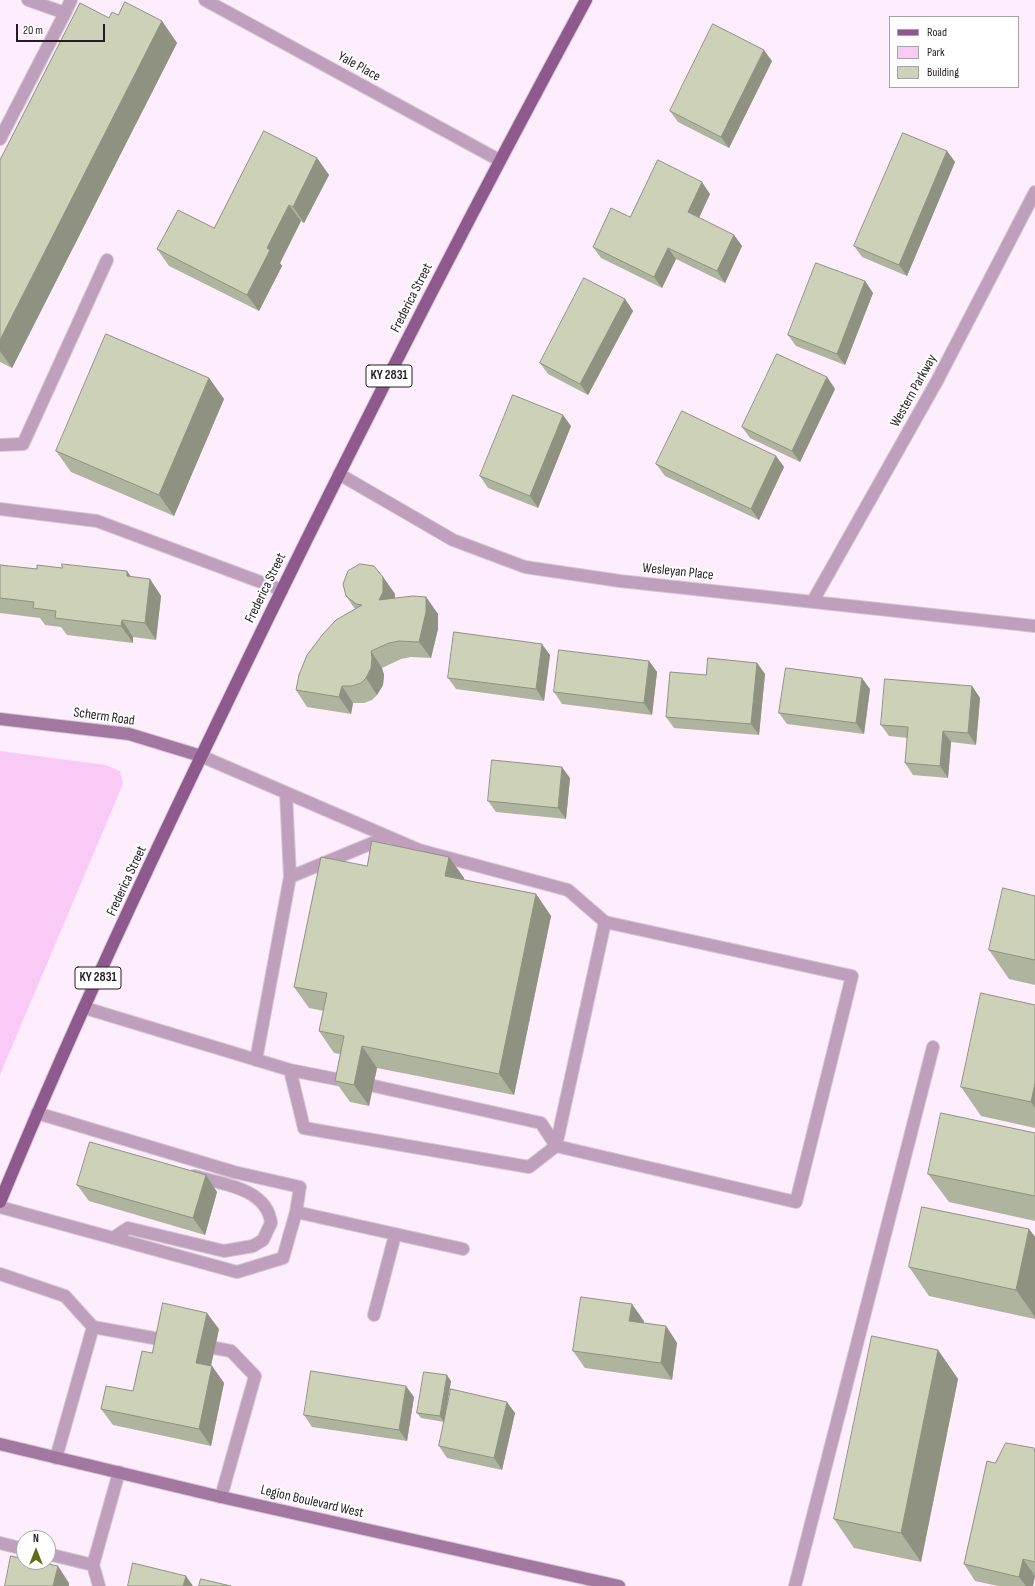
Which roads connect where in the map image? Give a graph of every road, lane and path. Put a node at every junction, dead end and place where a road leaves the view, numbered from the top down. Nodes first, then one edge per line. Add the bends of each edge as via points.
1 (28, 0) edge
2 (71, 0) edge
3 (205, 0) edge
4 (586, 0) edge
5 (65, 13) junction
6 (0, 139) edge
7 (499, 160) junction
8 (1035, 192) edge
9 (107, 260) dead end
10 (0, 445) edge
11 (339, 474) junction
12 (0, 509) edge
13 (282, 590) junction
14 (813, 601) junction
15 (1035, 626) edge
16 (0, 719) edge
17 (200, 756) junction
18 (286, 793) junction
19 (387, 837) junction
20 (290, 877) junction
21 (605, 922) junction
22 (85, 1008) junction
23 (933, 1047) dead end
24 (256, 1060) junction
25 (290, 1070) junction
26 (354, 1082) edge
27 (374, 1086) dead end
28 (37, 1114) junction
29 (556, 1146) junction
30 (179, 1172) edge
31 (0, 1202) edge
32 (0, 1207) edge
33 (296, 1212) junction
34 (395, 1235) junction
35 (113, 1238) junction
36 (463, 1249) dead end
37 (0, 1274) edge
38 (374, 1315) dead end
39 (93, 1327) junction
40 (170, 1341) edge
41 (215, 1348) dead end
42 (0, 1444) edge
43 (56, 1458) junction
44 (119, 1472) junction
45 (221, 1497) junction
46 (0, 1543) edge
47 (16, 1547) edge
48 (56, 1556) edge
49 (93, 1565) junction
50 (99, 1586) edge
51 (619, 1586) edge
52 (795, 1586) edge

1 - 5 street
2 - 5 street
3 - 7 street, Yale Place
4 - 7 main road, Frederica Street / KY 2831
5 - 6 street
7 - 11 main road, Frederica Street / KY 2831
8 - 14 street, Western Parkway via 937,381
9 - 10 street via 23,444
11 - 13 main road, Frederica Street / KY 2831
11 - 14 street, Wesleyan Place via 453,540 525,567 620,581
12 - 13 street via 96,521
13 - 17 main road, Frederica Street / KY 2831
14 - 15 street, Wesleyan Place
16 - 17 street, Scherm Road via 129,734
17 - 18 street
17 - 22 main road, Frederica Street / KY 2831
18 - 19 street
18 - 20 street
19 - 20 street
19 - 21 street via 419,850 568,890
20 - 24 street
21 - 29 street
21 - 29 street via 852,976 796,1202
22 - 24 street
22 - 28 main road, Frederica Street / KY 2831
23 - 52 street
24 - 25 street
25 - 26 street
25 - 29 street via 304,1128 529,1167
27 - 29 street via 541,1123
28 - 31 main road, Frederica Street / KY 2831
28 - 33 street via 129,1147 300,1187
30 - 35 street via 248,1192 261,1199 271,1223 263,1240 253,1246 224,1251 128,1228
32 - 35 street
33 - 34 street
33 - 35 street via 283,1258 237,1272
34 - 36 street
34 - 38 street
37 - 39 street via 65,1296
39 - 40 street
39 - 43 street
41 - 45 street via 231,1351 255,1376
42 - 43 street, Legion Boulevard West
43 - 44 street, Legion Boulevard West
44 - 45 street, Legion Boulevard West
44 - 49 street
45 - 51 street, Legion Boulevard West
46 - 47 street
48 - 49 street
49 - 50 street

